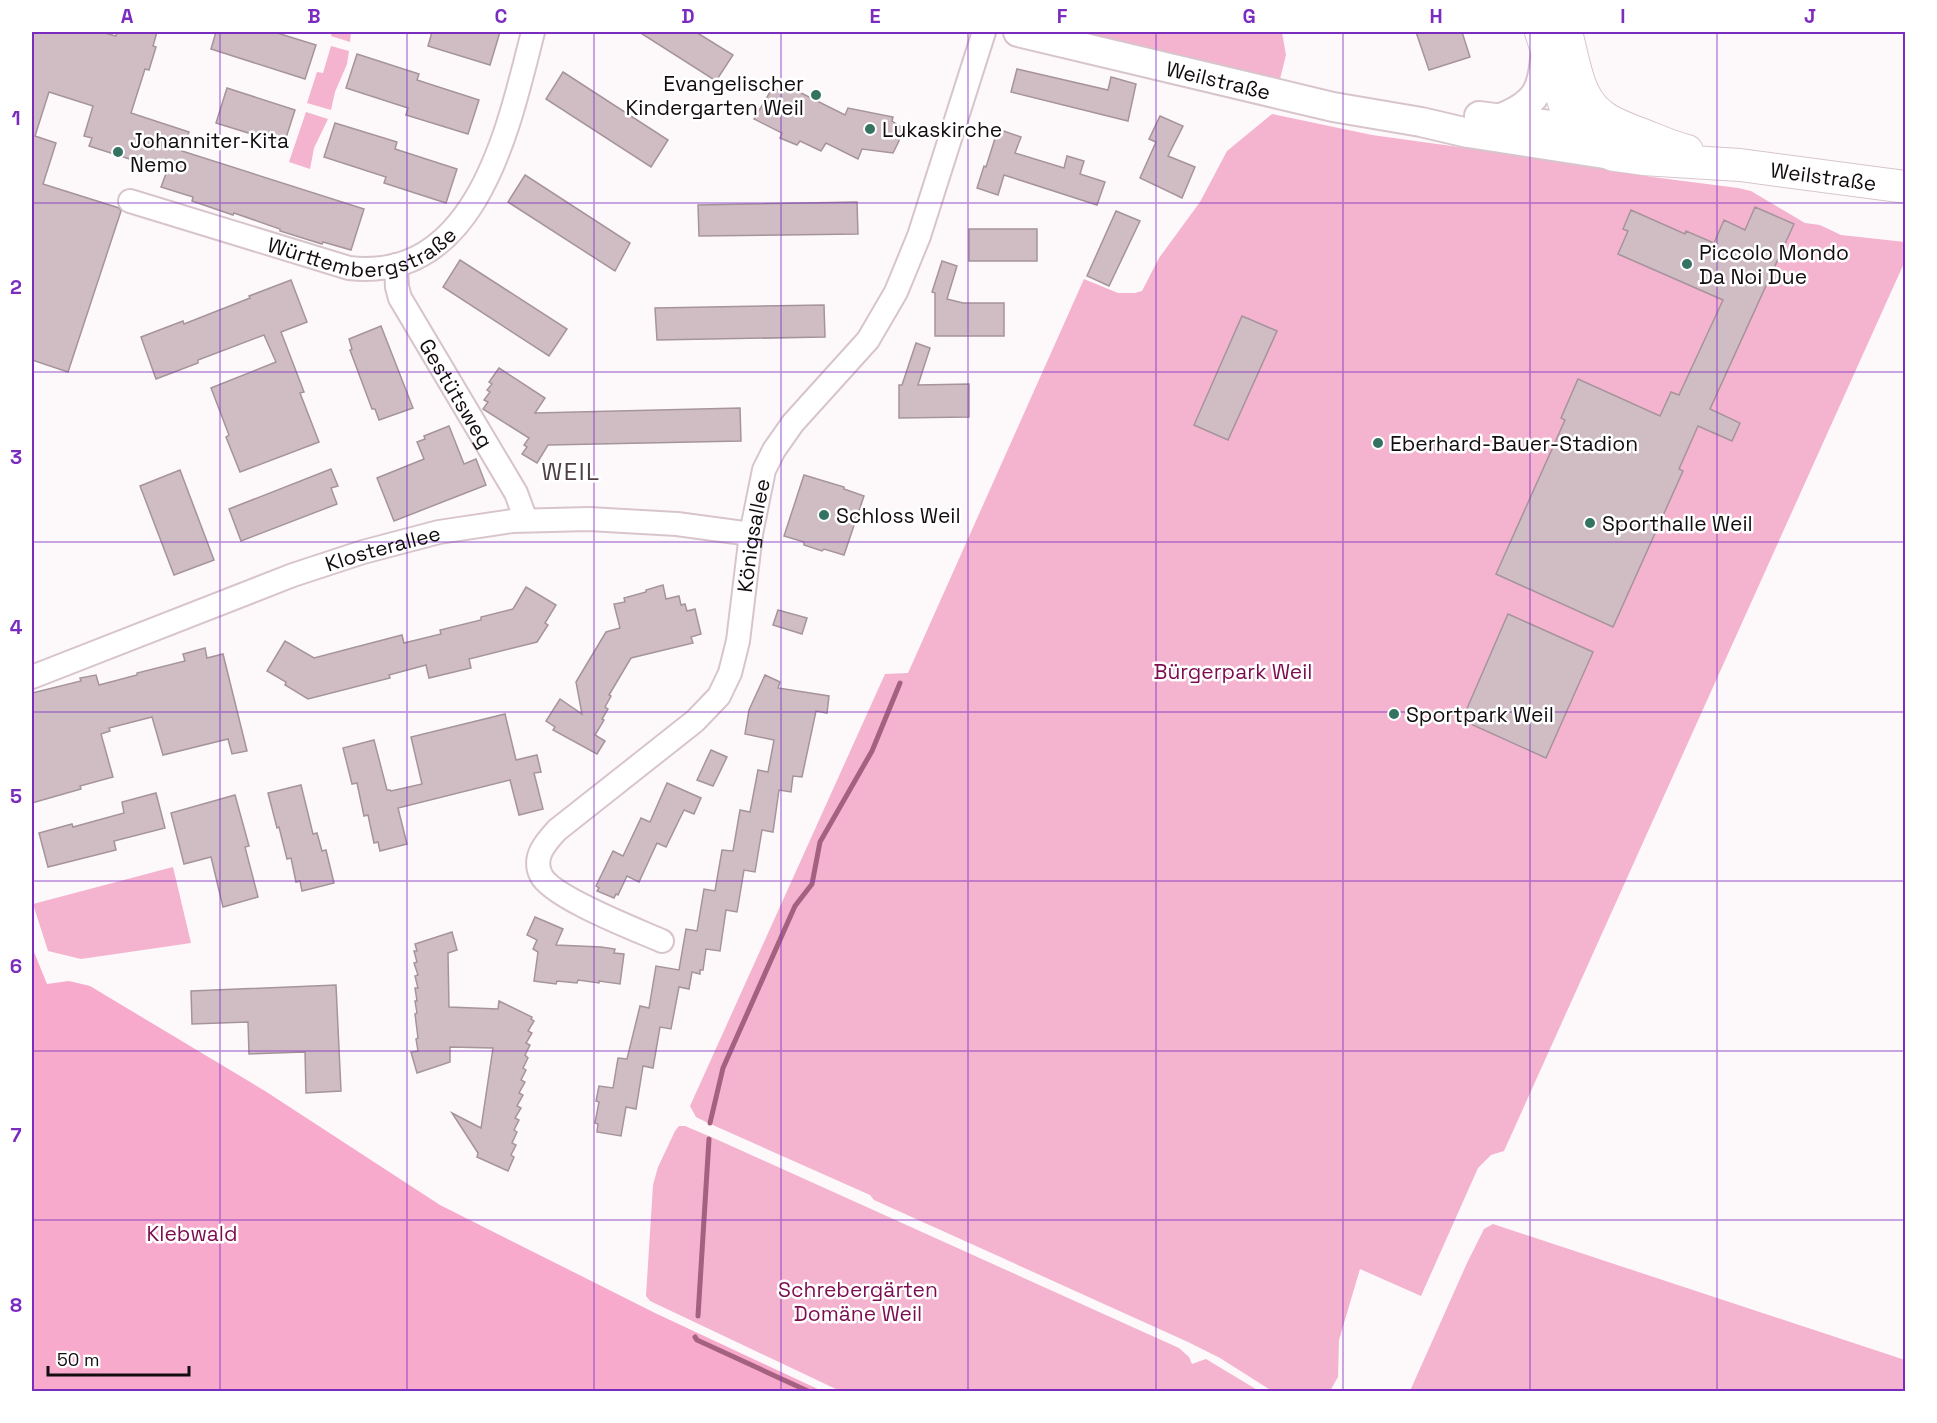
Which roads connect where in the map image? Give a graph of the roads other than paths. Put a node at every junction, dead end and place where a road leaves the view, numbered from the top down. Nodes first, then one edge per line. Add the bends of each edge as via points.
1 (534, 32) edge
2 (984, 32) edge
3 (1018, 32) edge
4 (1551, 37) edge
5 (1583, 93) junction
6 (1501, 118) junction
7 (1420, 122) junction
8 (1573, 130) junction
9 (1533, 142) junction
10 (1664, 145) junction
11 (1614, 155) junction
12 (1740, 165) junction
13 (1905, 187) edge
14 (130, 201) dead end
15 (396, 265) junction
16 (526, 520) junction
17 (751, 534) junction
18 (32, 677) edge
19 (662, 941) dead end

1 - 15 street, Württembergstraße via 504,136 478,195 441,242 423,255
2 - 17 street, Königsallee via 919,236 896,292 868,340 774,450 761,480
3 - 7 street, Weilstraße via 1333,107
4 - 5 main road
4 - 6 street via 1543,79 1534,98 1520,110
4 - 8 main road via 1556,73
5 - 8 street via 1582,116
5 - 10 main road via 1609,122
6 - 7 street, Weilstraße via 1461,114
6 - 8 street, Weilstraße
7 - 9 street, Weilstraße
8 - 9 street
8 - 10 street, Weilstraße
8 - 11 main road
9 - 11 street, Weilstraße
10 - 12 main road, Weilstraße
11 - 12 main road, Weilstraße
12 - 13 main road, Weilstraße
14 - 15 street, Württembergstraße via 349,268
15 - 16 street, Gestütsweg via 400,298 516,493
16 - 17 street, Klosterallee via 618,520
16 - 18 street, Klosterallee via 439,532 363,552 293,575
17 - 19 street, Königsallee via 738,641 719,696 695,721 558,830 540,853 540,874 550,886 590,909

